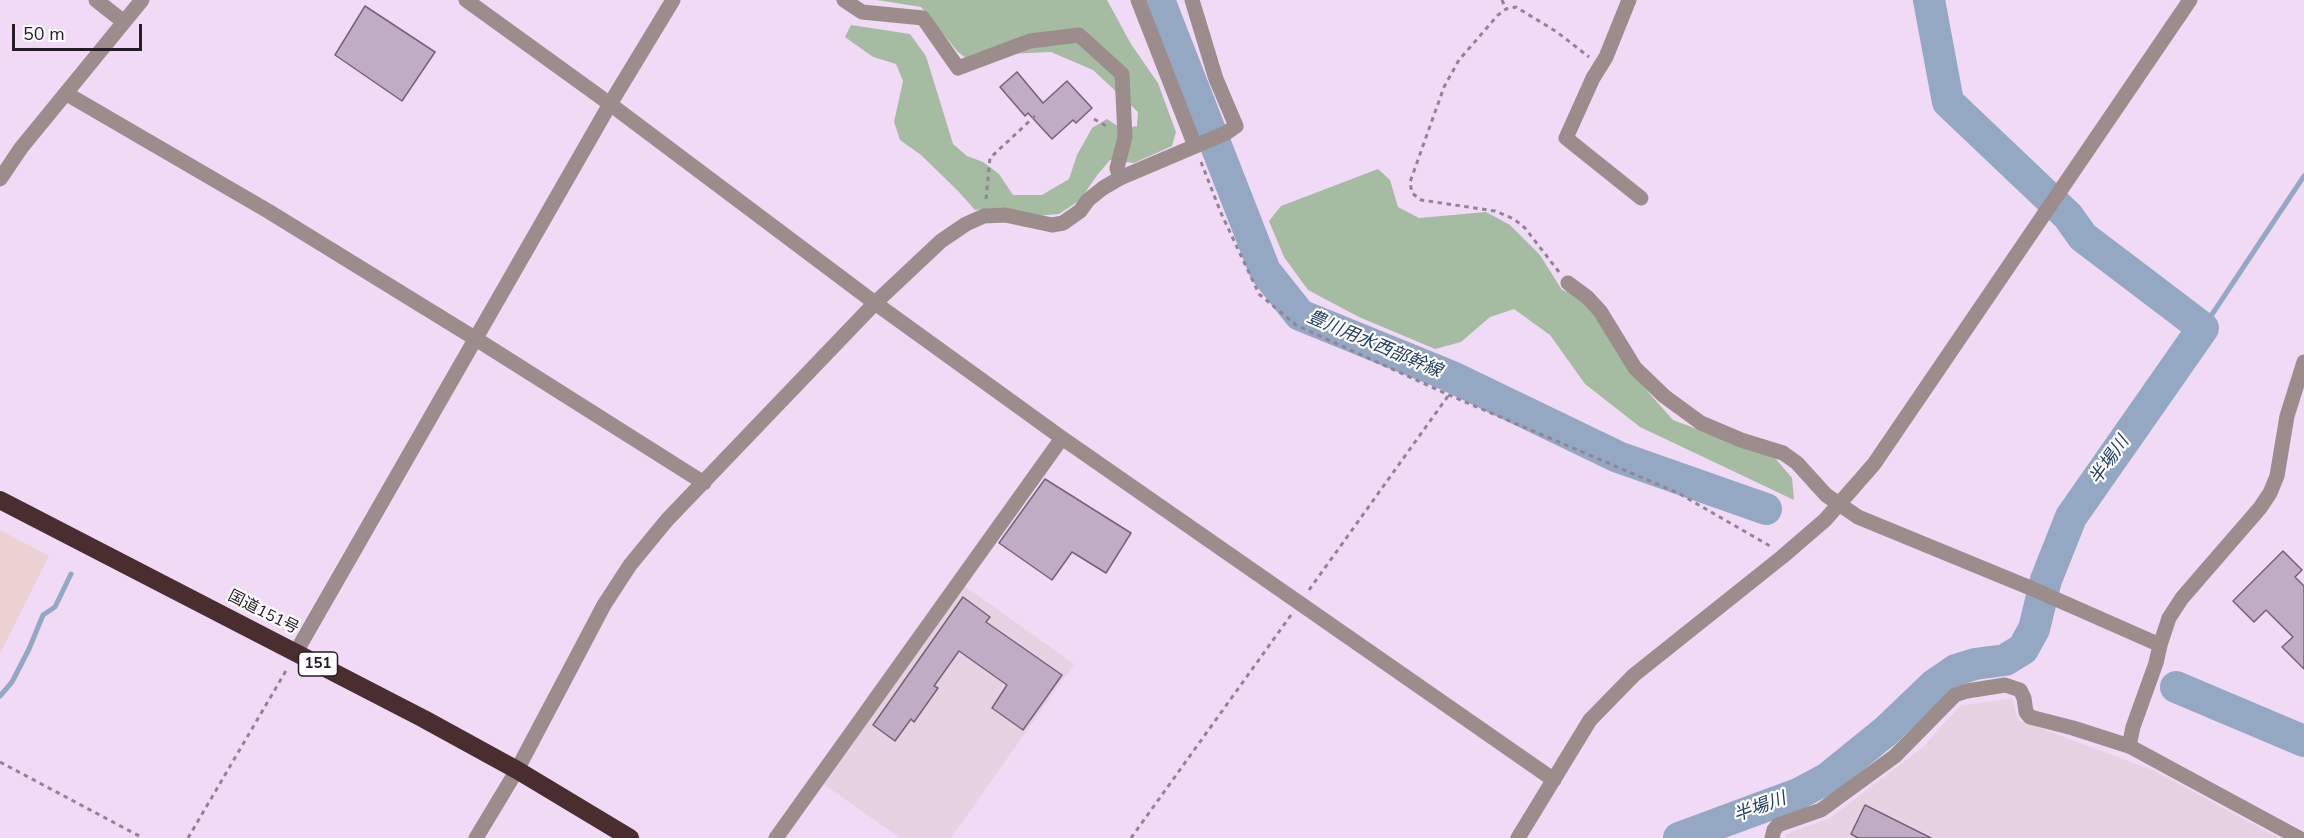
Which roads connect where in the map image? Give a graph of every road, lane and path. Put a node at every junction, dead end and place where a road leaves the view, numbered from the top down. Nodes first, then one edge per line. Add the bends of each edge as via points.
1 (96, 0) edge
2 (142, 0) edge
3 (673, 0) edge
4 (844, 0) edge
5 (1138, 0) edge
6 (1192, 0) edge
7 (1502, 0) edge
8 (1629, 0) edge
9 (2190, 0) edge
10 (471, 1) edge
11 (1506, 9) junction
12 (124, 22) junction
13 (1600, 65) junction
14 (67, 94) junction
15 (610, 104) junction
16 (1035, 116) dead end
17 (1198, 145) junction
18 (1120, 178) junction
19 (0, 179) edge
20 (1641, 198) dead end
21 (984, 216) junction
22 (1568, 283) joint
23 (875, 303) junction
24 (476, 339) junction
25 (2304, 363) edge
26 (1449, 395) junction
27 (1062, 438) junction
28 (704, 483) junction
29 (0, 500) edge
30 (1839, 506) junction
31 (1782, 557) junction
32 (1300, 603) junction
33 (2160, 645) junction
34 (296, 652) junction
35 (2129, 746) junction
36 (0, 762) edge
37 (517, 770) junction
38 (1554, 780) junction
39 (143, 838) edge
40 (188, 838) edge
41 (476, 838) edge
42 (630, 838) edge
43 (776, 838) edge
44 (1131, 838) edge
45 (1518, 838) edge
46 (1772, 838) edge
47 (2299, 838) edge

1 - 12 street
2 - 12 street
3 - 15 street
4 - 18 street via 861,12 923,18 958,68 1030,41 1080,35 1122,74 1125,137 1118,168
5 - 17 street
6 - 17 street via 1216,79 1236,126
7 - 11 path
8 - 13 street
9 - 30 street via 1874,464
10 - 15 street
11 - 13 path via 1516,7
11 - 22 path via 1459,60 1444,87 1410,182 1412,193 1421,200 1495,211 1514,219
12 - 14 street
13 - 20 street via 1566,138
14 - 19 street
14 - 24 street
15 - 23 street
15 - 24 street
16 - 21 path via 990,158
17 - 18 street
17 - 26 path via 1221,213 1259,294 1296,325
18 - 21 street via 1095,194 1064,223 1052,225 1005,215
21 - 23 street via 941,241
22 - 30 street via 1600,311 1635,368 1664,396 1701,423 1783,453
23 - 27 street
23 - 28 street
24 - 28 street
24 - 34 street
25 - 33 street via 2287,416 2277,476 2270,493 2182,598 2169,618
26 - 31 path via 1678,493 1773,547
26 - 32 path
27 - 32 street
27 - 43 street
28 - 37 street via 630,565 604,605
29 - 34 highway, 国道151号 / 151
30 - 31 street
30 - 33 street
31 - 38 street via 1634,675 1590,720
32 - 38 street
32 - 44 path
33 - 35 street
34 - 37 highway, 国道151号 / 151
34 - 40 path
35 - 46 street via 2030,717 2020,690 2005,685 1967,691 1955,695 1895,756 1821,810 1778,825
35 - 47 street
36 - 39 path
37 - 41 street
37 - 42 highway, 国道151号 / 151
38 - 45 street

